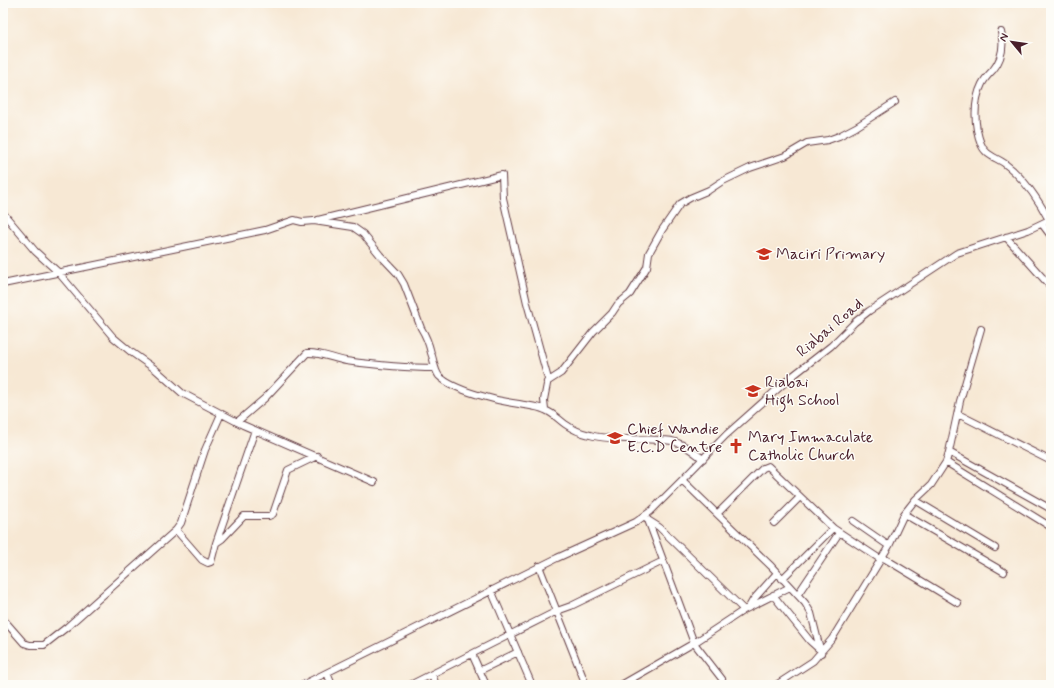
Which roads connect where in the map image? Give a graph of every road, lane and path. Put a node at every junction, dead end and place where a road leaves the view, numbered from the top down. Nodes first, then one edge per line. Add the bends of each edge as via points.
1 (1001, 32) dead end
2 (895, 102) dead end
3 (3, 213) edge
4 (1050, 220) edge
5 (314, 221) junction
6 (1042, 224) junction
7 (1051, 236) edge
8 (1006, 237) junction
9 (58, 272) junction
10 (3, 284) edge
11 (1051, 287) edge
12 (981, 329) dead end
13 (435, 368) junction
14 (547, 382) junction
15 (545, 409) junction
16 (221, 414) junction
17 (958, 414) junction
18 (237, 422) junction
19 (255, 430) junction
20 (949, 452) junction
21 (317, 456) junction
22 (703, 459) junction
23 (1051, 461) edge
24 (946, 462) junction
25 (682, 480) junction
26 (374, 482) dead end
27 (800, 497) junction
28 (915, 500) junction
29 (1051, 509) edge
30 (717, 514) junction
31 (904, 514) junction
32 (646, 518) junction
33 (853, 522) dead end
34 (774, 523) dead end
35 (833, 528) junction
36 (1051, 528) edge
37 (176, 530) junction
38 (839, 533) junction
39 (216, 543) junction
40 (889, 546) junction
41 (995, 548) dead end
42 (881, 558) junction
43 (663, 561) junction
44 (539, 566) junction
45 (1004, 572) dead end
46 (777, 573) junction
47 (782, 579) junction
48 (790, 587) junction
49 (491, 590) junction
50 (798, 594) junction
51 (774, 595) junction
52 (958, 603) dead end
53 (746, 609) junction
54 (557, 611) junction
55 (3, 619) edge
56 (510, 634) junction
57 (694, 643) junction
58 (518, 652) junction
59 (820, 652) junction
60 (472, 654) junction
61 (479, 671) junction
62 (327, 673) junction
63 (432, 674) junction
64 (722, 679) dead end
65 (302, 685) edge
66 (332, 685) edge
67 (410, 685) edge
68 (436, 685) edge
69 (486, 685) edge
70 (532, 685) edge
71 (586, 685) edge
72 (621, 685) edge
73 (776, 685) edge

1 - 4 street via 1003,46 999,60 981,85 976,100 979,139 984,151 1016,173
2 - 14 street via 839,136 807,143 785,156 750,168 680,204 649,253 647,267 630,294 593,332 561,373
3 - 9 street via 35,251
4 - 6 street, Riabai Road
5 - 9 street via 294,220 261,231
5 - 13 street via 353,227 363,234 398,274 425,335
5 - 14 street via 502,175 503,198 527,305 546,369
6 - 7 street
6 - 8 street, Riabai Road
8 - 11 street
8 - 22 street, Riabai Road via 957,253 860,317 831,346 790,378 726,435
9 - 10 street
9 - 16 street via 113,337 155,368 182,393
12 - 17 street
13 - 15 street via 439,376 454,386 494,399
13 - 18 street via 371,364 307,353 265,398
14 - 15 street
15 - 22 street via 574,429 590,435 676,442
16 - 18 street
16 - 37 street via 205,450 181,523
17 - 20 street
17 - 23 street
18 - 19 street
19 - 21 street
19 - 39 street
20 - 24 street
20 - 29 street
21 - 26 street
21 - 39 street via 288,470 271,516 244,516
22 - 25 street, Riabai Road
24 - 28 street via 931,485
24 - 36 street
25 - 30 street
25 - 32 street, Riabai Road
27 - 30 street via 766,466
27 - 34 street
27 - 35 street
28 - 31 street
28 - 41 street
30 - 46 street
31 - 40 street
31 - 45 street
32 - 43 street
32 - 44 street, Riabai Road
32 - 53 street via 659,527
33 - 40 street
35 - 38 street
35 - 47 street
37 - 39 street via 205,563 211,562
37 - 55 street via 44,646 24,643
38 - 42 street
38 - 50 street
40 - 42 street
42 - 52 street
42 - 59 street via 832,639
43 - 54 street
43 - 57 street
44 - 49 street, Riabai Road
44 - 54 street
46 - 47 street
46 - 53 street
47 - 48 street
48 - 50 street
48 - 51 street
49 - 56 street
49 - 62 street, Riabai Road
50 - 59 street via 811,613
51 - 53 street
51 - 59 street
53 - 57 street
54 - 56 street
54 - 71 street
56 - 58 street
56 - 60 street
57 - 64 street
57 - 72 street
58 - 61 street
58 - 70 street
59 - 73 street via 813,660
60 - 61 street
60 - 63 street
61 - 69 street
62 - 65 street, Riabai Road
62 - 66 street
63 - 67 street
63 - 68 street

